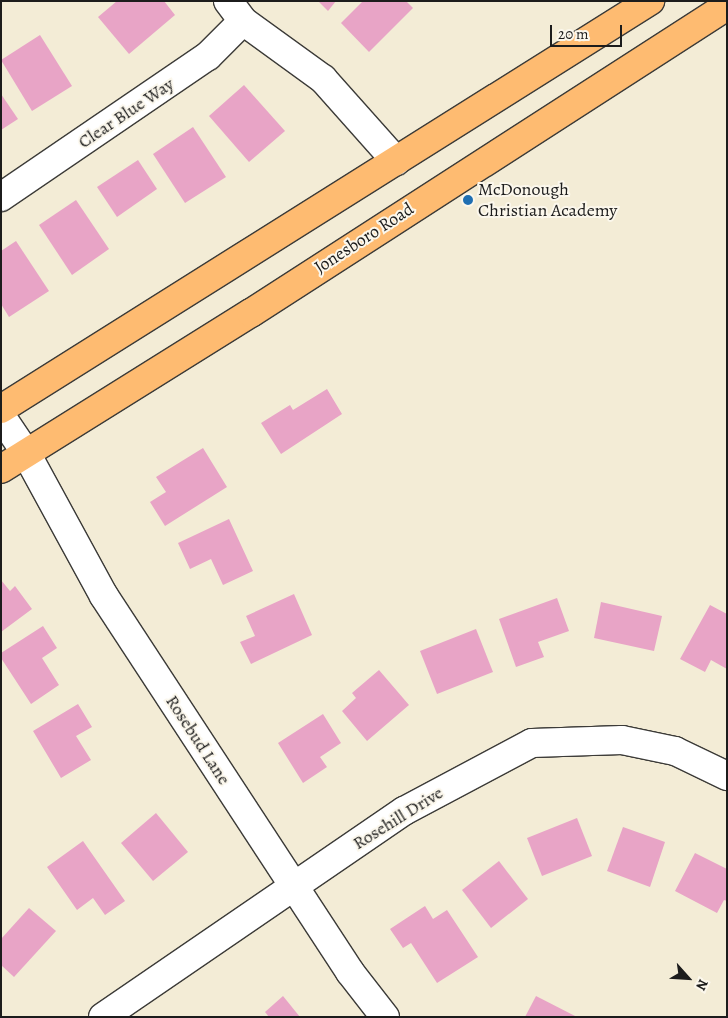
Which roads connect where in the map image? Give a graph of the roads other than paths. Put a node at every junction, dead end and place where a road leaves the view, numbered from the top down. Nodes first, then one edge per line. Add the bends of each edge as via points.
1 (650, 1) edge
2 (727, 6) edge
3 (235, 11) edge
4 (396, 161) junction
5 (1, 197) edge
6 (1, 409) edge
7 (1, 416) edge
8 (26, 453) junction
9 (1, 469) edge
10 (727, 776) edge
11 (294, 886) junction
12 (103, 1017) edge
13 (385, 1017) edge

1 - 4 main road
2 - 8 main road, Jonesboro Road via 251,313
3 - 4 street via 323,79
3 - 5 street, Clear Blue Way via 192,68
4 - 6 main road
7 - 8 street, Rosebud Lane
8 - 9 main road, Jonesboro Road
8 - 11 street, Rosebud Lane via 104,596
10 - 11 street, Rosehill Drive via 676,751 622,740 532,743 404,811
11 - 12 street, Rosehill Drive
11 - 13 street, Rosebud Lane via 350,972

